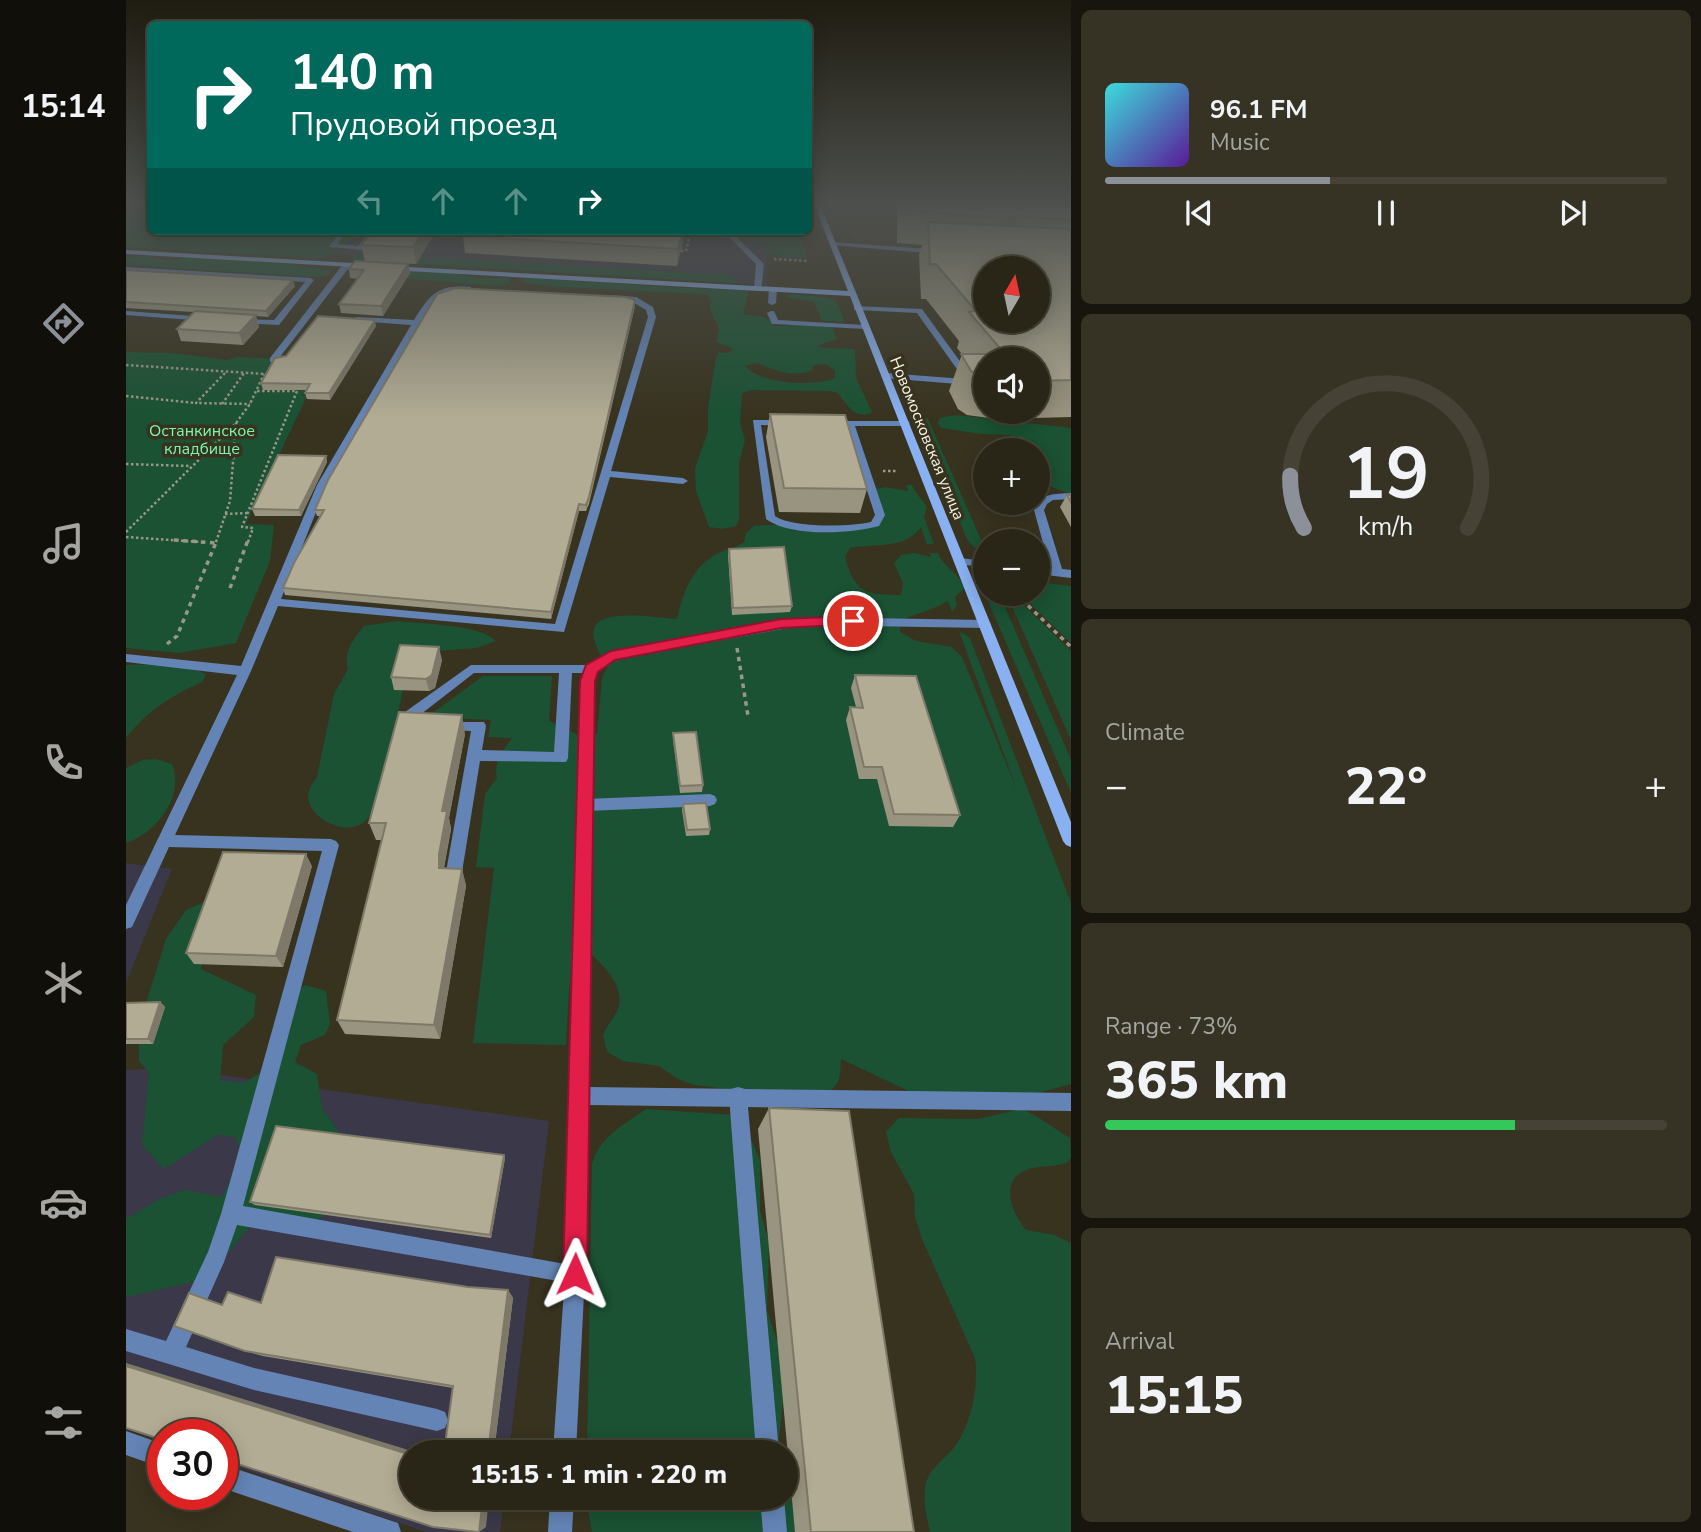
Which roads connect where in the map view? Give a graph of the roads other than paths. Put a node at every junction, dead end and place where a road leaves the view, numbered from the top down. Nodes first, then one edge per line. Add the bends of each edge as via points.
1 (226, 275) edge
2 (339, 275) edge
3 (527, 275) edge
4 (759, 275) edge
5 (845, 275) edge
6 (758, 289) junction
7 (485, 290) edge
8 (773, 290) junction
9 (852, 294) junction
10 (604, 296) edge
11 (772, 303) dead end
12 (858, 308) junction
13 (126, 313) edge
14 (771, 313) dead end
15 (307, 316) junction
16 (323, 317) edge
17 (349, 319) edge
18 (222, 320) edge
19 (235, 321) edge
20 (415, 323) junction
21 (865, 327) junction
22 (273, 360) edge
23 (886, 376) junction
24 (796, 423) edge
25 (823, 423) edge
26 (850, 424) junction
27 (905, 424) junction
28 (606, 474) junction
29 (683, 481) dead end
30 (1071, 496) edge
31 (960, 562) junction
32 (973, 563) edge
33 (1050, 571) edge
34 (1057, 572) junction
35 (1071, 574) edge
36 (274, 602) junction
37 (985, 624) junction
38 (126, 658) edge
39 (566, 669) junction
40 (591, 669) junction
41 (245, 671) junction
42 (474, 755) junction
43 (710, 800) dead end
44 (585, 805) junction
45 (1071, 841) edge
46 (163, 842) junction
47 (454, 872) edge
48 (134, 885) edge
49 (126, 922) edge
50 (578, 1096) junction
51 (738, 1097) junction
52 (1071, 1102) edge
53 (231, 1214) junction
54 (575, 1274) junction
55 (126, 1340) edge
56 (171, 1355) junction
57 (437, 1420) dead end
58 (565, 1440) edge
59 (767, 1440) edge
60 (126, 1443) edge
61 (147, 1450) edge
62 (238, 1481) edge
63 (561, 1510) edge
64 (773, 1510) edge
65 (388, 1532) edge
66 (560, 1532) edge
67 (775, 1532) edge

1 - 19 street via 310,281 276,323
2 - 15 street
3 - 6 main road
4 - 6 street
5 - 9 main road, Новомосковская улица
6 - 8 main road
7 - 20 street via 459,288 434,294
8 - 9 main road
8 - 11 street
9 - 12 main road, Новомосковская улица
10 - 28 street via 642,303 652,317
12 - 21 main road, Новомосковская улица
12 - 23 street via 919,311 971,382
13 - 18 street
14 - 21 street via 775,322
15 - 16 street
15 - 22 street
17 - 20 street
20 - 36 street via 323,485
21 - 23 main road, Новомосковская улица
23 - 27 main road, Новомосковская улица
24 - 26 street via 756,422 770,517 787,526 864,527 875,524 880,515
25 - 26 street
26 - 27 street
27 - 31 main road, Новомосковская улица
28 - 29 street
28 - 36 street via 561,629
30 - 34 street via 1051,497 1039,510
31 - 32 street
31 - 37 main road, Новомосковская улица
33 - 34 street
34 - 35 street
36 - 41 street
37 - 40 street via 804,621 611,656
37 - 45 main road, Новомосковская улица
38 - 41 street
39 - 40 street
39 - 42 street via 561,758
39 - 42 street via 471,669 410,715 407,725 479,726
40 - 44 street
41 - 46 street
42 - 47 street
43 - 44 street
44 - 50 street
46 - 48 street
46 - 53 street via 331,845
48 - 49 street
50 - 51 street
50 - 54 street
51 - 52 street
51 - 59 street
53 - 54 street
53 - 56 street
54 - 58 street
55 - 56 street
56 - 57 street via 254,1379
60 - 61 street
62 - 65 street
63 - 66 street
64 - 67 street

